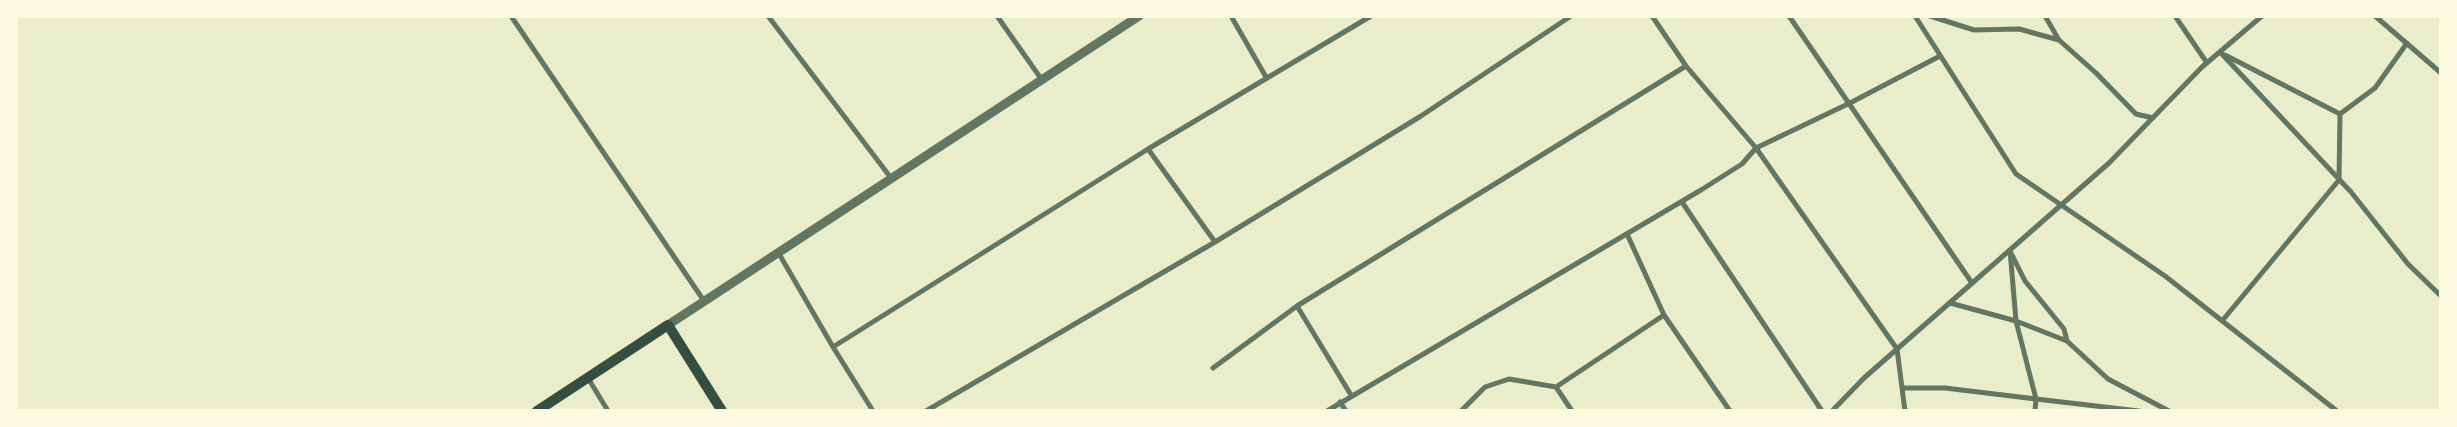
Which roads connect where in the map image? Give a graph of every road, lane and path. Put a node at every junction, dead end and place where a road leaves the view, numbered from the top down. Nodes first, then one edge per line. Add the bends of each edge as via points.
1 (511, 16) edge
2 (768, 16) edge
3 (997, 16) edge
4 (1139, 16) edge
5 (1231, 16) edge
6 (1371, 16) edge
7 (1571, 16) edge
8 (1652, 16) edge
9 (1789, 16) edge
10 (1915, 16) edge
11 (1930, 16) edge
12 (2045, 16) edge
13 (2175, 16) edge
14 (2262, 16) edge
15 (2375, 16) edge
16 (2058, 40) junction
17 (2407, 43) junction
18 (2220, 52) junction
19 (1940, 56) junction
20 (2207, 63) junction
21 (1686, 66) junction
22 (2441, 73) edge
23 (1266, 78) junction
24 (1042, 80) junction
25 (1850, 103) junction
26 (2340, 114) junction
27 (2152, 118) junction
28 (1756, 148) junction
29 (1148, 149) junction
30 (892, 178) junction
31 (2339, 180) junction
32 (1682, 202) junction
33 (2062, 204) junction
34 (1627, 234) junction
35 (1214, 242) junction
36 (2010, 250) junction
37 (778, 252) junction
38 (1972, 283) junction
39 (2441, 296) edge
40 (704, 301) junction
41 (1950, 303) junction
42 (1297, 306) junction
43 (1664, 315) junction
44 (2016, 321) junction
45 (2222, 321) junction
46 (668, 325) junction
47 (2067, 341) junction
48 (833, 348) junction
49 (1897, 349) junction
50 (1213, 368) dead end
51 (587, 378) junction
52 (1556, 387) junction
53 (1902, 388) junction
54 (1351, 395) junction
55 (2036, 399) junction
56 (1340, 402) junction
57 (1834, 410) edge
58 (537, 411) edge
59 (608, 411) edge
60 (722, 411) edge
61 (873, 411) edge
62 (926, 411) edge
63 (1328, 411) edge
64 (1346, 411) edge
65 (1462, 411) edge
66 (1572, 411) edge
67 (1730, 411) edge
68 (1822, 411) edge
69 (1905, 411) edge
70 (2035, 411) edge
71 (2139, 411) edge
72 (2169, 411) edge
73 (2337, 411) edge

1 - 40 street
2 - 30 street
3 - 24 street
4 - 24 street
5 - 23 street
6 - 23 street
7 - 35 street via 1421,116
8 - 21 street
9 - 25 street
10 - 19 street
11 - 16 street via 1974,30 2019,29
12 - 16 street
13 - 20 street
14 - 18 street
15 - 17 street
16 - 27 street via 2136,114
17 - 22 street
17 - 26 street via 2375,88
18 - 20 street
18 - 26 street
18 - 31 street
19 - 25 street
19 - 33 street via 2016,174
20 - 27 street
21 - 28 street
21 - 42 street
23 - 29 street
24 - 30 street
25 - 28 street
25 - 38 street
26 - 31 street
27 - 33 street via 2109,163
28 - 32 street via 1742,164
28 - 49 street
29 - 35 street
29 - 48 street
30 - 37 street
31 - 39 street via 2408,264
31 - 45 street
32 - 34 street
32 - 68 street
33 - 36 street
33 - 45 street via 2165,276
34 - 43 street
34 - 54 street
35 - 62 street
36 - 38 street
36 - 44 street
36 - 47 street via 2025,281 2064,329
37 - 40 street
37 - 48 street
38 - 41 street
40 - 46 street
41 - 44 street
41 - 49 street
42 - 50 street
42 - 54 street
43 - 52 street
43 - 67 street
44 - 47 street
44 - 55 street
45 - 73 street
46 - 51 main road
46 - 60 main road
47 - 72 street via 2108,379
48 - 61 street
49 - 53 street
49 - 57 street
51 - 58 main road
51 - 59 street
52 - 65 street via 1509,379 1485,387
52 - 66 street
53 - 55 street via 1945,388
53 - 69 street
54 - 56 street
55 - 70 street
55 - 71 street
56 - 63 street
56 - 64 street

